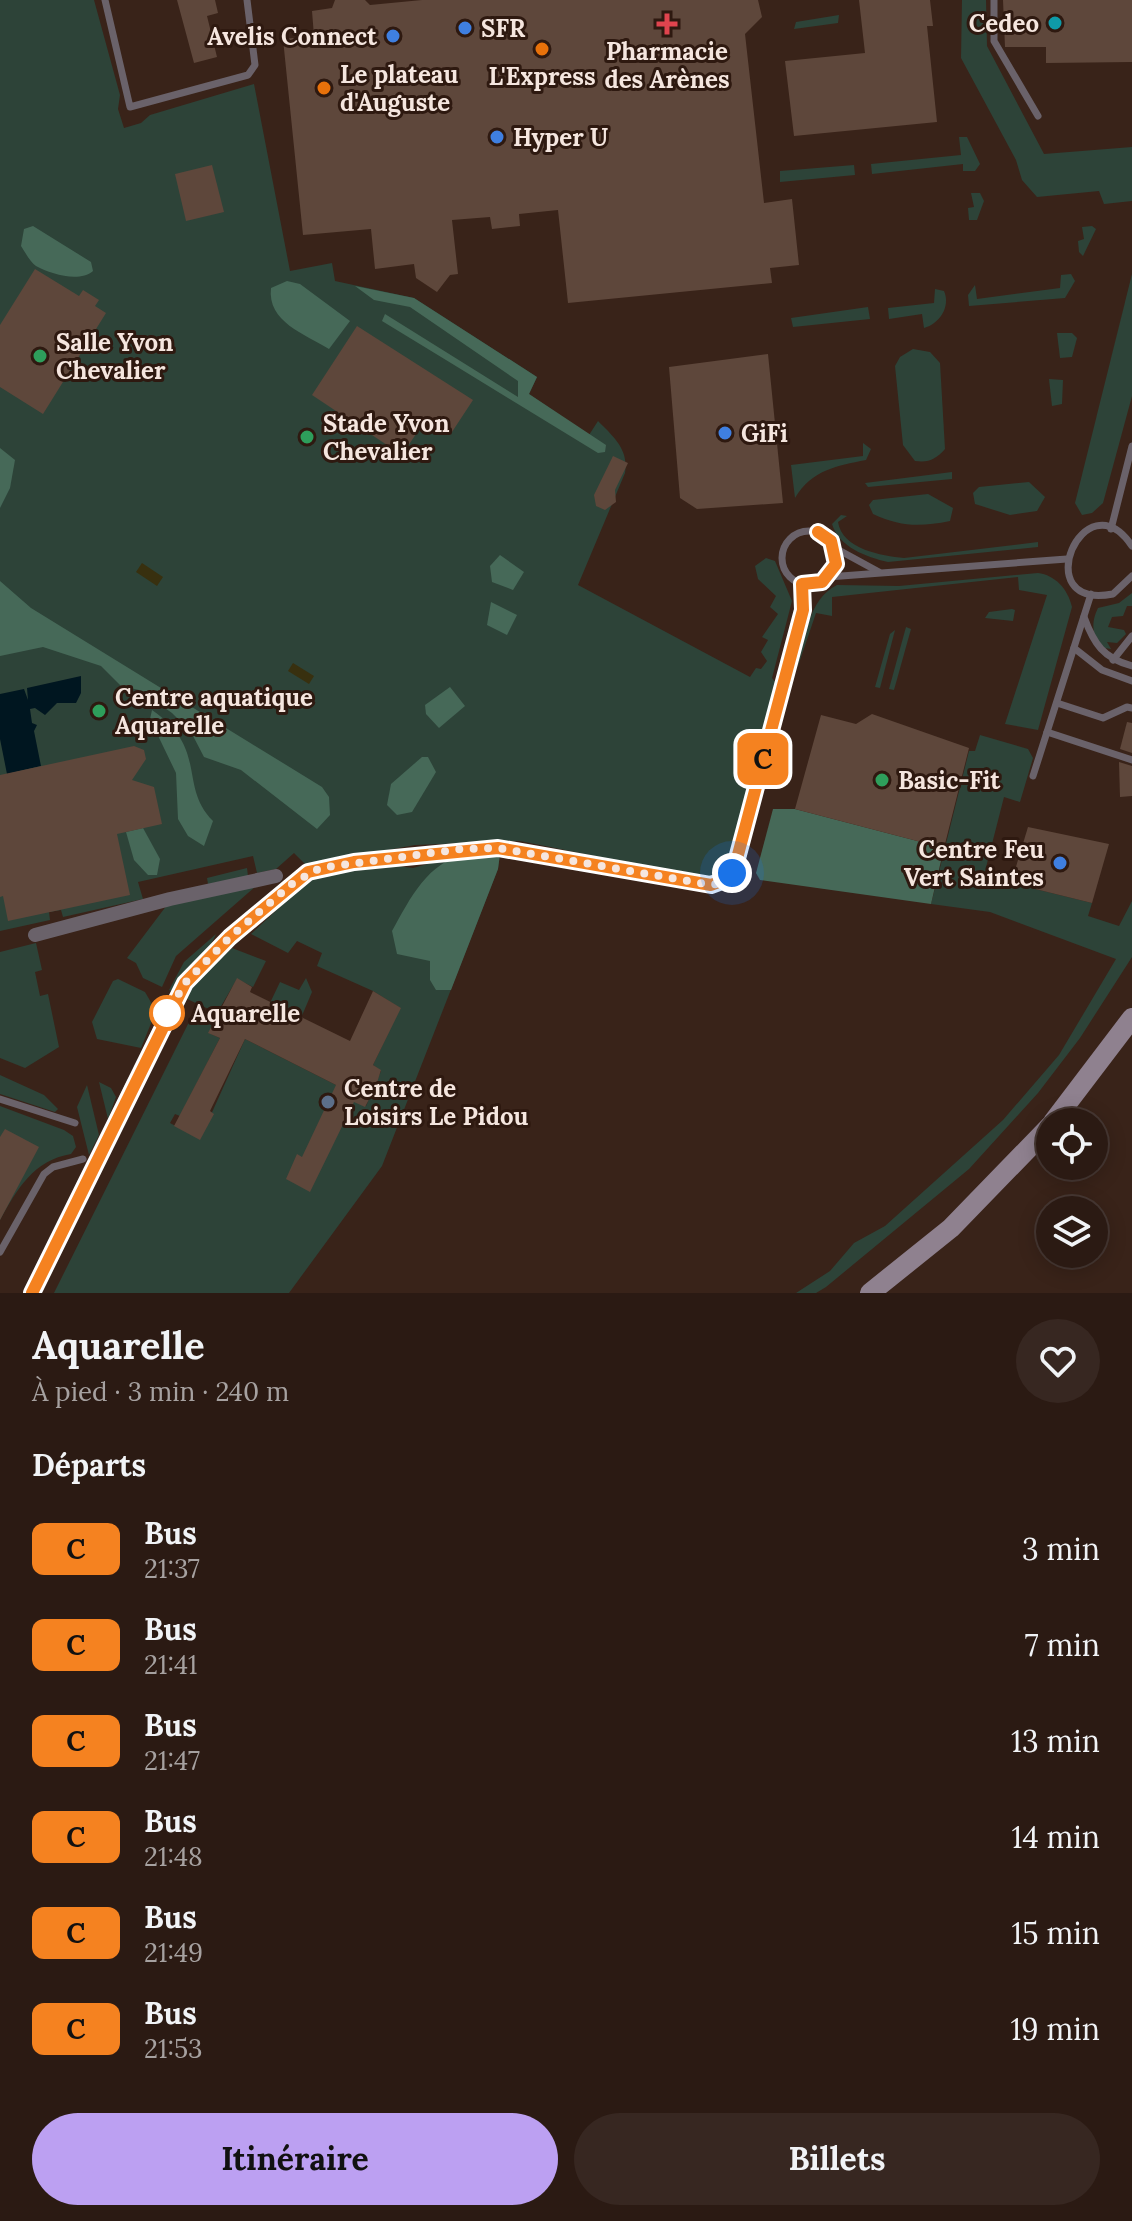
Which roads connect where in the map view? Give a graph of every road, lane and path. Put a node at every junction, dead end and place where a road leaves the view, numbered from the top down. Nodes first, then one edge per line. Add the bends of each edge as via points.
1 (105, 0) edge
2 (247, 0) edge
3 (994, 0) edge
4 (1038, 116) dead end
5 (1132, 446) edge
6 (1111, 529) junction
7 (1132, 546) edge
8 (835, 548) junction
9 (1067, 559) junction
10 (881, 573) junction
11 (1132, 576) edge
12 (828, 577) junction
13 (802, 584) junction
14 (816, 584) junction
15 (1091, 594) junction
16 (803, 610) junction
17 (1084, 617) junction
18 (1131, 637) edge
19 (1074, 648) junction
20 (1122, 650) junction
21 (1132, 652) edge
22 (1113, 660) junction
23 (1132, 666) edge
24 (1132, 681) edge
25 (1057, 703) junction
26 (1132, 708) edge
27 (1047, 732) junction
28 (1132, 760) edge
29 (1033, 776) dead end
30 (276, 876) dead end
31 (35, 935) dead end
32 (1132, 1018) edge
33 (134, 1082) joint
34 (0, 1099) edge
35 (1064, 1108) edge
36 (75, 1123) dead end
37 (1036, 1140) edge
38 (83, 1159) dead end
39 (0, 1252) edge
40 (32, 1293) edge
41 (870, 1293) edge

1 - 2 lane via 130,107 248,75 255,65
3 - 4 lane via 994,41
5 - 6 lane
6 - 7 lane
6 - 9 lane via 1085,531
8 - 10 lane
8 - 12 lane via 836,564
8 - 13 lane via 825,535 810,530 788,541 783,566
9 - 10 lane
9 - 15 lane via 1072,581
10 - 12 lane
11 - 15 lane via 1113,594
12 - 14 lane
13 - 14 lane
13 - 16 lane
14 - 16 lane
15 - 17 lane
16 - 33 lane via 735,866 723,883 498,848 320,868 283,891 185,983
17 - 19 lane
17 - 22 lane via 1094,645
18 - 20 lane
19 - 24 lane via 1102,670
19 - 25 lane
20 - 21 lane
20 - 22 lane
22 - 23 lane
25 - 26 lane via 1103,718
25 - 27 lane
27 - 28 lane
27 - 29 lane
30 - 31 street
32 - 35 main road
33 - 40 street
34 - 36 lane
37 - 41 main road via 951,1228
38 - 39 lane via 44,1174

